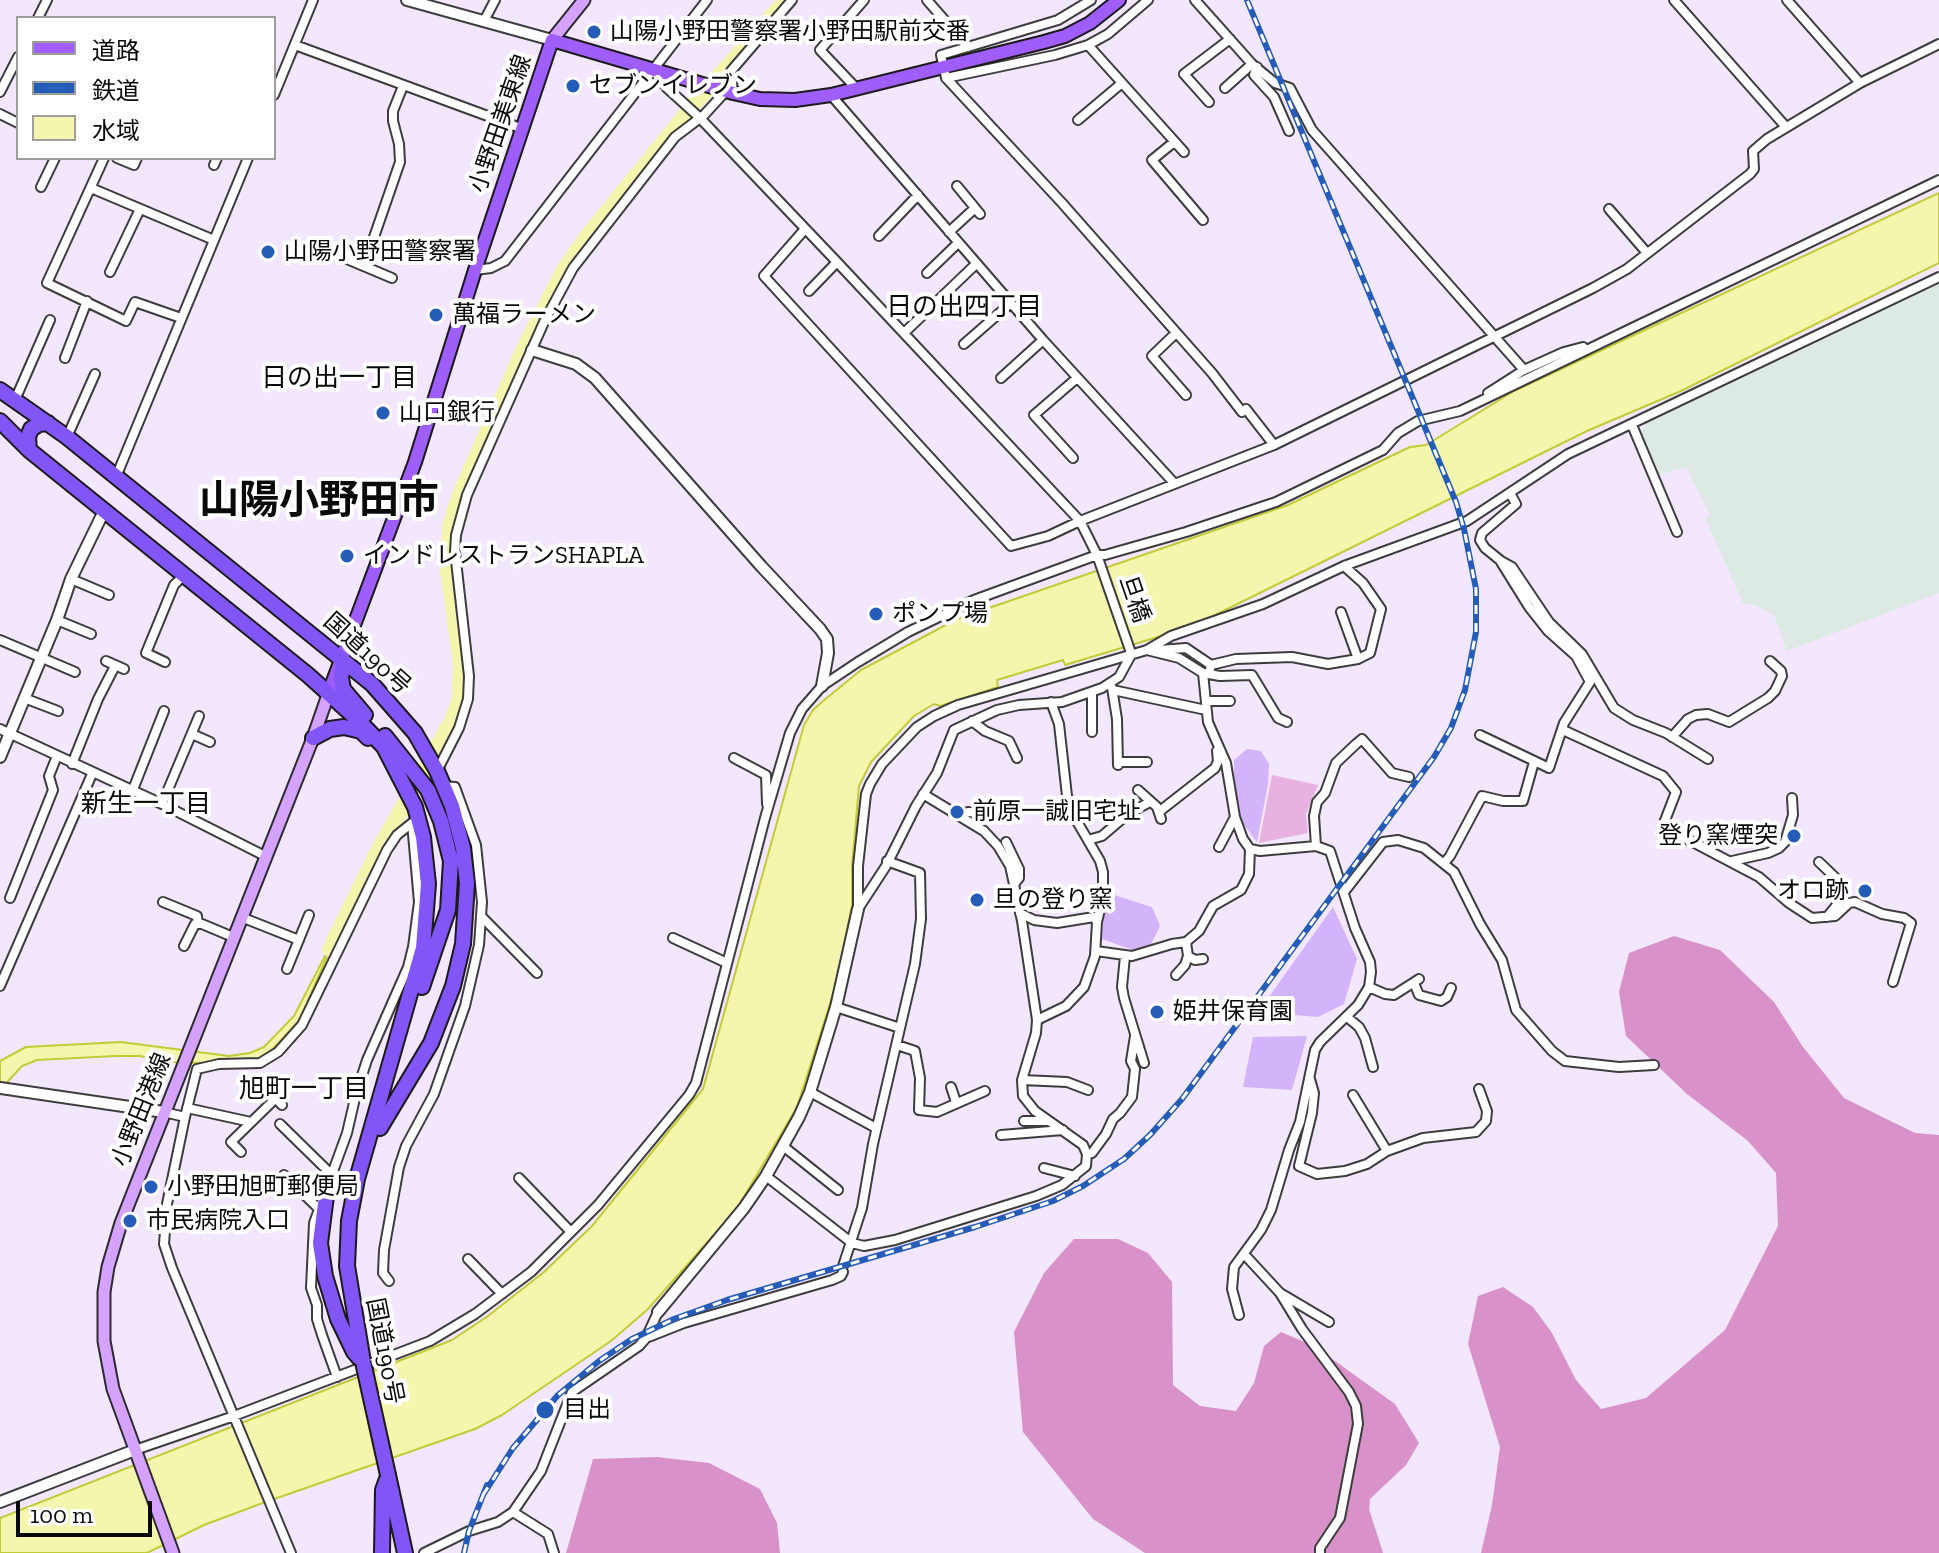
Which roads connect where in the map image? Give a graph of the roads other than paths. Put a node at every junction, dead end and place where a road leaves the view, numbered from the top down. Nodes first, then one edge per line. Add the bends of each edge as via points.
1 (313, 0) edge
2 (407, 0) edge
3 (495, 0) edge
4 (584, 0) edge
5 (707, 0) edge
6 (792, 0) edge
7 (864, 0) edge
8 (927, 0) edge
9 (1091, 0) edge
10 (1119, 0) edge
11 (1148, 0) edge
12 (1195, 0) edge
13 (1674, 0) edge
14 (1787, 0) edge
15 (484, 21) junction
16 (1230, 39) junction
17 (552, 40) junction
18 (1939, 44) edge
19 (295, 45) junction
20 (1088, 45) junction
21 (968, 47) junction
22 (16, 61) edge
23 (1254, 65) junction
24 (653, 70) junction
25 (944, 72) junction
26 (1122, 83) junction
27 (1860, 83) junction
28 (403, 86) junction
29 (856, 88) junction
30 (1225, 88) dead end
31 (276, 90) edge
32 (0, 92) edge
33 (727, 92) junction
34 (831, 95) junction
35 (1209, 102) dead end
36 (698, 116) junction
37 (1078, 120) dead end
38 (1786, 127) junction
39 (523, 129) junction
40 (1289, 131) dead end
41 (1174, 142) junction
42 (1184, 152) dead end
43 (54, 160) edge
44 (103, 160) edge
45 (247, 160) edge
46 (1939, 180) edge
47 (957, 186) dead end
48 (41, 187) dead end
49 (91, 188) junction
50 (918, 195) junction
51 (140, 209) junction
52 (1609, 209) dead end
53 (1203, 220) dead end
54 (805, 229) junction
55 (949, 232) junction
56 (879, 236) dead end
57 (214, 240) junction
58 (958, 243) junction
59 (316, 246) dead end
60 (1647, 253) junction
61 (837, 262) junction
62 (976, 264) junction
63 (364, 266) junction
64 (475, 270) junction
65 (110, 272) dead end
66 (927, 273) dead end
67 (1939, 277) edge
68 (392, 278) dead end
69 (809, 291) dead end
70 (87, 301) junction
71 (1011, 303) junction
72 (181, 318) junction
73 (50, 320) dead end
74 (904, 333) junction
75 (1176, 333) junction
76 (1494, 336) junction
77 (1043, 340) junction
78 (1601, 343) junction
79 (964, 344) dead end
80 (532, 350) junction
81 (65, 358) dead end
82 (1524, 370) junction
83 (95, 374) dead end
84 (1001, 378) dead end
85 (1077, 378) junction
86 (0, 390) edge
87 (1186, 395) dead end
88 (1487, 398) junction
89 (15, 400) junction
90 (0, 421) edge
91 (48, 423) junction
92 (1632, 425) junction
93 (67, 437) junction
94 (1274, 445) junction
95 (29, 450) junction
96 (1073, 458) dead end
97 (116, 477) junction
98 (1174, 483) junction
99 (1510, 493) junction
100 (104, 511) junction
101 (1080, 521) junction
102 (1677, 532) dead end
103 (1098, 558) junction
104 (1501, 561) junction
105 (1344, 566) junction
106 (184, 575) junction
107 (71, 579) junction
108 (109, 595) dead end
109 (1341, 612) dead end
110 (57, 620) junction
111 (91, 634) dead end
112 (0, 640) edge
113 (1147, 650) junction
114 (1131, 652) junction
115 (40, 657) junction
116 (1358, 659) junction
117 (343, 660) junction
118 (106, 661) dead end
119 (1770, 661) dead end
120 (165, 662) dead end
121 (1208, 671) junction
122 (75, 672) dead end
123 (822, 686) junction
124 (1112, 687) junction
125 (329, 692) junction
126 (1092, 692) junction
127 (24, 698) junction
128 (1230, 701) dead end
129 (1051, 702) junction
130 (1206, 705) junction
131 (58, 711) dead end
132 (164, 711) dead end
133 (199, 716) dead end
134 (972, 721) junction
135 (1287, 722) dead end
136 (1563, 730) junction
137 (5, 731) edge
138 (1092, 732) dead end
139 (192, 734) junction
140 (1480, 735) dead end
141 (1672, 737) junction
142 (313, 738) junction
143 (1214, 740) junction
144 (210, 742) dead end
145 (57, 756) junction
146 (0, 757) edge
147 (734, 758) dead end
148 (1017, 758) dead end
149 (1708, 759) dead end
150 (1147, 762) dead end
151 (1534, 762) junction
152 (72, 764) junction
153 (436, 769) junction
154 (92, 774) junction
155 (1197, 774) dead end
156 (1409, 777) dead end
157 (408, 781) junction
158 (444, 786) junction
159 (1138, 790) dead end
160 (132, 792) junction
161 (923, 794) junction
162 (1792, 798) dead end
163 (1150, 802) junction
164 (162, 804) junction
165 (1013, 806) dead end
166 (768, 808) junction
167 (957, 815) junction
168 (415, 816) junction
169 (1235, 817) junction
170 (1088, 840) junction
171 (1006, 842) dead end
172 (1316, 846) junction
173 (1219, 847) dead end
174 (1250, 849) junction
175 (265, 856) junction
176 (887, 861) junction
177 (1732, 861) junction
178 (1445, 862) junction
179 (1819, 862) dead end
180 (1015, 884) junction
181 (1344, 892) junction
182 (10, 898) dead end
183 (163, 902) dead end
184 (858, 909) junction
185 (1020, 913) junction
186 (309, 915) dead end
187 (481, 916) junction
188 (241, 917) junction
189 (1827, 918) junction
190 (1097, 922) junction
191 (198, 924) junction
192 (233, 937) junction
193 (673, 938) dead end
194 (299, 940) junction
195 (1186, 942) junction
196 (184, 946) dead end
197 (1096, 951) junction
198 (1125, 956) junction
199 (1188, 956) junction
200 (1203, 959) dead end
201 (727, 963) junction
202 (287, 969) dead end
203 (537, 973) dead end
204 (1176, 975) dead end
205 (1893, 982) dead end
206 (0, 986) edge
207 (1369, 987) junction
208 (1451, 988) dead end
209 (836, 1007) junction
210 (1347, 1017) junction
211 (1037, 1020) junction
212 (900, 1028) junction
213 (1135, 1036) junction
214 (897, 1045) junction
215 (1144, 1063) dead end
216 (1654, 1065) dead end
217 (1373, 1067) dead end
218 (1309, 1075) junction
219 (1022, 1080) junction
220 (262, 1084) dead end
221 (951, 1087) dead end
222 (1479, 1089) dead end
223 (1088, 1090) dead end
224 (2, 1091) edge
225 (985, 1091) dead end
226 (810, 1092) junction
227 (1353, 1095) dead end
228 (381, 1100) junction
229 (956, 1102) junction
230 (164, 1112) junction
231 (186, 1112) junction
232 (1024, 1121) dead end
233 (1047, 1121) junction
234 (251, 1122) junction
235 (280, 1124) dead end
236 (876, 1128) junction
237 (1063, 1130) junction
238 (1001, 1135) dead end
239 (783, 1146) junction
240 (1387, 1151) junction
241 (241, 1152) dead end
242 (1087, 1154) junction
243 (365, 1156) junction
244 (1044, 1168) dead end
245 (331, 1174) junction
246 (284, 1175) dead end
247 (766, 1176) junction
248 (1075, 1176) junction
249 (519, 1178) dead end
250 (838, 1190) dead end
251 (322, 1202) junction
252 (571, 1232) junction
253 (852, 1243) junction
254 (1244, 1254) junction
255 (468, 1259) dead end
256 (389, 1281) dead end
257 (1280, 1293) junction
258 (502, 1294) junction
259 (658, 1312) joint
260 (1239, 1315) dead end
261 (1329, 1322) dead end
262 (646, 1338) junction
263 (363, 1362) junction
264 (337, 1377) junction
265 (235, 1420) junction
266 (136, 1454) junction
267 (388, 1475) junction
268 (0, 1502) edge
269 (513, 1512) junction
270 (404, 1549) edge
271 (173, 1550) edge
272 (291, 1553) edge
273 (382, 1553) edge
274 (424, 1553) edge
275 (554, 1553) edge
276 (1320, 1553) edge

1 - 19 street
2 - 15 street
3 - 15 street
4 - 17 main road
5 - 24 street
6 - 33 street via 731,71
7 - 29 street via 820,50
8 - 21 street
9 - 21 street via 1058,20
10 - 25 main road, 小野田美東線 via 1065,36
11 - 20 street
12 - 16 street
13 - 38 street
14 - 27 street
15 - 17 street
16 - 23 street
16 - 35 street via 1184,74
17 - 24 main road, 小野田美東線
17 - 39 main road, 小野田美東線
18 - 27 street
19 - 28 street
19 - 31 street
20 - 25 street
20 - 26 street
21 - 25 street via 941,55
22 - 32 street
23 - 30 street
23 - 40 street via 1254,75 1274,97
23 - 76 street via 1290,88 1312,130
24 - 33 main road, 小野田美東線
24 - 36 street, 旦橋
24 - 64 street via 505,261
25 - 29 main road, 小野田美東線
25 - 75 street
26 - 37 street
26 - 41 street
27 - 38 street
28 - 39 street
28 - 63 street via 393,111 400,162
29 - 34 main road, 小野田美東線
33 - 34 main road, 小野田美東線 via 777,100
33 - 36 street
34 - 50 street
36 - 54 street, 旦橋
36 - 80 street via 675,137 573,268
38 - 60 street via 1753,151 1750,174
39 - 64 main road, 小野田美東線
41 - 42 street
41 - 53 street via 1152,160
43 - 48 street
44 - 49 street
45 - 57 street
46 - 78 street
47 - 55 street via 977,211
49 - 51 street
49 - 70 street via 47,283
50 - 55 street
50 - 56 street
51 - 57 street
51 - 65 street
52 - 60 street
54 - 61 street, 旦橋
54 - 101 street via 764,276 1011,546
55 - 58 street
57 - 72 street
58 - 62 street
58 - 66 street
59 - 63 street
60 - 76 street via 1593,288
61 - 69 street
61 - 74 street, 旦橋
62 - 71 street
62 - 74 street
63 - 68 street
64 - 117 main road, 小野田美東線 via 415,462
67 - 92 street
70 - 72 street via 126,321 135,302
70 - 81 street
71 - 77 street
71 - 79 street
72 - 97 street
73 - 89 street via 35,343
74 - 101 street, 旦橋
75 - 87 street via 1152,356
75 - 94 street
76 - 82 street
76 - 94 street
77 - 84 street
77 - 85 street
78 - 82 street
78 - 88 street
80 - 123 street via 576,364 595,378 820,629 828,653
80 - 153 street via 458,523 455,569 468,699
82 - 88 street
83 - 93 street
85 - 96 street via 1034,415
85 - 98 street
86 - 89 highway, 国道190号
88 - 103 street via 1407,426 1383,450 1276,502
89 - 91 highway, 国道190号
90 - 95 highway, 国道190号
91 - 93 highway, 国道190号
91 - 95 highway via 31,429
92 - 99 street via 1568,454
92 - 102 street
93 - 97 highway, 国道190号
94 - 98 street
95 - 100 highway, 国道190号
97 - 117 highway, 国道190号
98 - 101 street
99 - 104 street via 1516,504 1487,527 1480,540
99 - 105 street via 1467,521
100 - 106 highway, 国道190号
100 - 107 street
101 - 103 street, 旦橋
103 - 114 street, 旦橋
103 - 123 street via 936,617
104 - 136 street via 1529,607 1576,656 1590,682
104 - 141 street via 1512,567 1549,622 1582,654 1614,708
105 - 113 street
105 - 116 street via 1381,609 1373,647
106 - 120 street via 174,585 146,653
106 - 125 highway, 国道190号
107 - 108 street
107 - 110 street
109 - 116 street
110 - 111 street
110 - 115 street
112 - 115 street
113 - 114 street
113 - 121 street
114 - 124 street
114 - 184 street via 958,705 917,727 874,774 866,794
115 - 122 street
115 - 127 street
116 - 121 street via 1328,664 1256,657
117 - 125 main road, 小野田美東線
117 - 153 highway, 国道190号 via 384,695
117 - 157 highway via 345,693
118 - 152 street via 120,667 98,699
119 - 141 street via 1782,676 1768,698 1729,722 1696,715
121 - 130 street
121 - 135 street via 1252,675 1274,713
123 - 166 street via 790,733
124 - 126 street
124 - 130 street
124 - 150 street via 1118,764
125 - 142 main road, 小野田港線
125 - 157 highway, 国道190号 via 384,747
126 - 129 street
126 - 138 street
127 - 131 street
127 - 137 street
128 - 130 street
129 - 134 street via 997,710
129 - 170 street via 1059,724 1067,796
130 - 143 street
132 - 160 street
133 - 139 street
134 - 148 street via 1009,741
134 - 161 street via 954,730
136 - 151 street via 1549,768
136 - 177 street via 1663,776 1676,792 1666,828
137 - 145 street
137 - 146 street
139 - 144 street
139 - 164 street
140 - 151 street
141 - 149 street
142 - 157 highway via 336,728 361,731
142 - 175 main road, 小野田港線
143 - 155 street via 1213,762
143 - 163 street via 1215,768 1160,815
143 - 169 street via 1226,763
145 - 152 street
145 - 182 street via 49,776 53,790
147 - 166 street via 766,775
151 - 178 street via 1523,801 1482,796
152 - 154 street
153 - 158 highway, 国道190号
154 - 160 street
154 - 206 street
156 - 172 street via 1392,773 1362,739 1336,763 1317,802
157 - 168 highway, 国道190号
157 - 228 highway via 428,790 437,809 451,876 438,946
158 - 187 street via 455,787 476,845
158 - 243 highway, 国道190号 via 466,875 461,954 431,1043
159 - 163 street
160 - 164 street
161 - 167 street
161 - 176 street
162 - 177 street via 1785,842
163 - 170 street
164 - 175 street
165 - 167 street
166 - 201 street
167 - 180 street via 973,822 998,846
168 - 228 highway, 国道190号 via 428,884 426,927
168 - 231 street via 387,850 302,1025 260,1063 197,1069
168 - 245 street via 419,902 413,947 367,1060
169 - 173 street
169 - 174 street
170 - 190 street via 1103,872
171 - 180 street via 1019,869
172 - 174 street
172 - 181 street via 1330,851
174 - 195 street via 1246,883 1213,906
175 - 188 main road, 小野田港線
176 - 184 street
176 - 212 street via 920,873 921,919
177 - 189 street via 1812,918
178 - 181 street via 1424,848 1390,839
178 - 216 street via 1502,960 1516,1010 1552,1051 1565,1061
179 - 189 street via 1844,889
180 - 185 street
181 - 207 street via 1370,962
183 - 191 street via 197,916
184 - 209 street
185 - 190 street via 1057,923 1094,917
185 - 211 street
186 - 194 street
187 - 203 street
187 - 256 street via 465,1006 434,1094 399,1167 384,1250 383,1273
188 - 192 main road, 小野田港線
188 - 194 street
189 - 205 street via 1855,902 1911,923
190 - 197 street
191 - 192 street
191 - 196 street
192 - 230 main road, 小野田港線
193 - 201 street
194 - 202 street
195 - 198 street
195 - 199 street
197 - 198 street
197 - 211 street via 1076,997
198 - 213 street via 1122,987
199 - 200 street
199 - 204 street
201 - 252 street via 696,1083
207 - 208 street via 1394,995 1416,981 1419,995 1441,1001
207 - 210 street
209 - 212 street
209 - 226 street
210 - 217 street via 1365,1038
210 - 218 street via 1320,1042
211 - 219 street
212 - 214 street
213 - 215 street
213 - 242 street via 1132,1097
214 - 229 street via 915,1051 919,1110 937,1112
214 - 236 street
218 - 240 street via 1312,1113 1299,1166 1317,1174 1345,1171
218 - 254 street via 1300,1122 1271,1210
219 - 223 street via 1067,1082
219 - 233 street via 1027,1103
220 - 234 street via 278,1102
221 - 229 street
222 - 240 street via 1487,1111 1476,1132 1423,1138
224 - 230 street
225 - 229 street
226 - 236 street
226 - 239 street
227 - 240 street
228 - 243 highway, 国道190号
230 - 231 street
230 - 266 main road, 小野田港線 via 117,1234 104,1292 106,1357
231 - 234 street
231 - 265 street via 164,1244
232 - 233 street
233 - 237 street
234 - 241 street via 231,1142
235 - 245 street
236 - 253 street
237 - 238 street
237 - 242 street
239 - 247 street
239 - 250 street
242 - 248 street via 1086,1166
243 - 263 highway, 国道190号 via 349,1221 347,1266
244 - 248 street
245 - 251 street
246 - 251 street
247 - 253 street
247 - 259 street
248 - 253 street via 1036,1196 895,1240
249 - 252 street
251 - 263 highway via 325,1276 346,1337
251 - 264 street via 311,1249 311,1288
252 - 258 street
253 - 262 street via 841,1276
254 - 257 street
254 - 260 street via 1232,1278
255 - 258 street
257 - 261 street
257 - 276 street via 1356,1406 1358,1424 1340,1518
258 - 264 street via 430,1341
259 - 262 street
262 - 269 street via 572,1392 541,1471
263 - 267 highway, 国道190号, bridge
264 - 265 street
265 - 266 street
265 - 272 street
266 - 268 street
266 - 271 main road, 小野田港線
267 - 270 highway, 国道190号
267 - 273 highway
269 - 274 street
269 - 275 street via 548,1534

